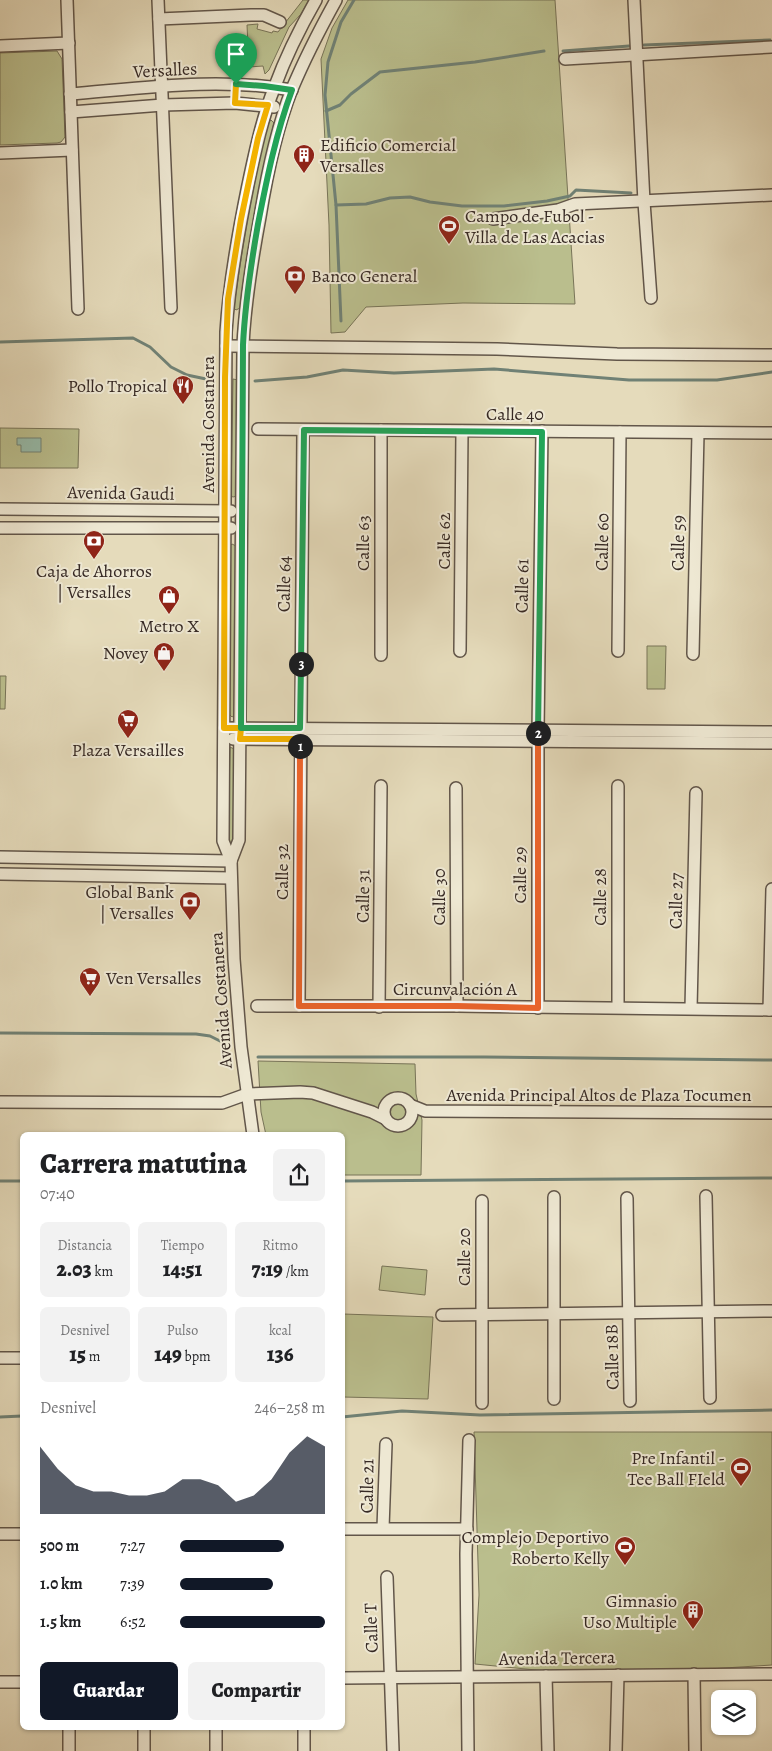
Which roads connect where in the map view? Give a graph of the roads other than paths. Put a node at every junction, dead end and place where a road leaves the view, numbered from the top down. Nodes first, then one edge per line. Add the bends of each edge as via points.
1 (67, 0) edge
2 (158, 0) edge
3 (316, 0) edge
4 (336, 0) edge
5 (634, 0) edge
6 (159, 19) junction
7 (280, 22) dead end
8 (68, 43) junction
9 (0, 46) edge
10 (772, 47) edge
11 (637, 54) junction
12 (565, 59) dead end
13 (236, 84) junction
14 (162, 87) junction
15 (274, 87) junction
16 (292, 90) junction
17 (70, 94) junction
18 (235, 103) junction
19 (163, 105) junction
20 (268, 105) junction
21 (285, 110) junction
22 (71, 112) junction
23 (72, 150) junction
24 (0, 153) edge
25 (772, 195) edge
26 (644, 202) junction
27 (493, 219) dead end
28 (651, 298) dead end
29 (171, 308) dead end
30 (78, 310) dead end
31 (243, 345) junction
32 (226, 346) junction
33 (772, 355) edge
34 (258, 430) dead end
35 (304, 430) junction
36 (381, 430) junction
37 (462, 431) junction
38 (542, 432) junction
39 (620, 432) junction
40 (698, 433) junction
41 (772, 433) edge
42 (0, 509) edge
43 (20, 509) junction
44 (225, 511) junction
45 (242, 511) junction
46 (0, 528) edge
47 (25, 528) junction
48 (225, 528) junction
49 (242, 528) junction
50 (460, 651) dead end
51 (618, 652) dead end
52 (694, 654) dead end
53 (381, 655) dead end
54 (772, 732) edge
55 (224, 733) junction
56 (241, 733) junction
57 (300, 734) junction
58 (538, 736) junction
59 (722, 737) junction
60 (772, 743) edge
61 (381, 786) dead end
62 (618, 786) dead end
63 (456, 788) dead end
64 (696, 794) dead end
65 (0, 857) edge
66 (231, 861) junction
67 (0, 874) edge
68 (231, 878) junction
69 (772, 888) edge
70 (257, 1006) dead end
71 (299, 1006) junction
72 (379, 1006) junction
73 (457, 1006) junction
74 (618, 1007) junction
75 (538, 1008) junction
76 (692, 1008) junction
77 (771, 1010) edge
78 (247, 1094) junction
79 (0, 1102) edge
80 (410, 1105) junction
81 (425, 1111) junction
82 (384, 1113) junction
83 (772, 1113) edge
84 (411, 1118) junction
85 (253, 1132) edge
86 (706, 1196) dead end
87 (554, 1197) dead end
88 (627, 1198) dead end
89 (482, 1201) dead end
90 (772, 1311) edge
91 (707, 1312) junction
92 (628, 1313) junction
93 (442, 1314) dead end
94 (482, 1314) junction
95 (553, 1314) junction
96 (0, 1358) edge
97 (20, 1358) edge
98 (710, 1398) dead end
99 (554, 1399) dead end
100 (630, 1401) dead end
101 (482, 1403) dead end
102 (469, 1440) dead end
103 (386, 1444) dead end
104 (384, 1528) junction
105 (467, 1528) junction
106 (345, 1529) edge
107 (0, 1534) edge
108 (20, 1534) edge
109 (387, 1577) dead end
110 (694, 1674) junction
111 (772, 1674) edge
112 (618, 1675) junction
113 (546, 1676) junction
114 (390, 1677) junction
115 (467, 1677) junction
116 (345, 1678) edge
117 (0, 1682) edge
118 (20, 1682) edge
119 (69, 1730) edge
120 (144, 1730) edge
121 (216, 1730) edge
122 (304, 1730) edge
123 (69, 1751) edge
124 (144, 1751) edge
125 (216, 1751) edge
126 (304, 1751) edge
127 (393, 1751) edge
128 (468, 1751) edge
129 (548, 1751) edge
130 (616, 1751) edge
131 (695, 1751) edge

1 - 8 street
2 - 6 street
3 - 15 street, Avenida Costanera via 298,31
4 - 16 street, Avenida Costanera via 315,37
5 - 11 street
6 - 7 street via 264,15
6 - 14 street
8 - 9 street
8 - 17 street
10 - 11 street
11 - 12 street
11 - 26 street
13 - 14 street, Versalles
13 - 15 street, Versalles
13 - 18 street
14 - 17 street, Versalles
14 - 19 street
15 - 16 street, Versalles
15 - 20 street, Avenida Costanera
16 - 21 street, Avenida Costanera
17 - 22 street
18 - 19 street, Versalles
18 - 20 street, Versalles
19 - 22 street, Versalles
19 - 29 street
20 - 21 street, Versalles
20 - 32 street, Avenida Costanera via 241,219 228,299
21 - 31 street, Avenida Costanera via 267,175 245,307
22 - 23 street
23 - 24 street
23 - 30 street
25 - 26 street
26 - 27 street via 575,204 558,210
26 - 28 street
31 - 32 street
31 - 33 street
31 - 45 street, Avenida Costanera
32 - 44 street, Avenida Costanera
34 - 35 street, Calle 40
35 - 36 street, Calle 40
35 - 57 street, Calle 64
36 - 37 street, Calle 40
36 - 53 street, Calle 63
37 - 38 street, Calle 40
37 - 50 street, Calle 62
38 - 39 street, Calle 40
38 - 58 street, Calle 61
39 - 40 street, Calle 40
39 - 51 street, Calle 60
40 - 41 street, Calle 40
40 - 52 street, Calle 59
42 - 43 street, Avenida Gaudi
43 - 44 street, Avenida Gaudi
43 - 47 street
44 - 45 street, Avenida Gaudi
44 - 48 street, Avenida Costanera
45 - 49 street, Avenida Costanera
46 - 47 street, Avenida Gaudi
47 - 48 street, Avenida Gaudi
48 - 49 street, Avenida Gaudi
48 - 55 street, Avenida Costanera
49 - 56 street, Avenida Costanera
54 - 59 street
55 - 56 street
55 - 66 street, Avenida Costanera via 223,841
56 - 57 street
56 - 66 street, Avenida Costanera via 239,840
57 - 58 street
57 - 71 street, Calle 32
58 - 59 street
58 - 75 street, Calle 29
59 - 60 street
61 - 72 street, Calle 31
62 - 74 street, Calle 28
63 - 73 street, Calle 30
64 - 76 street, Calle 27
65 - 66 street
66 - 68 street, Avenida Costanera
67 - 68 street
68 - 78 street, Avenida Costanera via 234,959
69 - 77 street
70 - 71 street, Circunvalación A
71 - 72 street, Circunvalación A
72 - 73 street, Circunvalación A
73 - 75 street, Circunvalación A
74 - 75 street, Circunvalación A
74 - 76 street, Circunvalación A
76 - 77 street, Circunvalación A
78 - 79 street via 222,1103
78 - 82 street via 313,1093
78 - 85 street, Avenida Costanera
80 - 81 street, Avenida Principal Altos de Plaza Tocumen
80 - 82 street via 398,1098 389,1101
80 - 84 street
81 - 83 street, Avenida Principal Altos de Plaza Tocumen
81 - 84 street, Avenida Principal Altos de Plaza Tocumen
82 - 84 street via 387,1122 395,1127 405,1125
86 - 91 street
87 - 95 street
88 - 92 street, Calle 18B
89 - 94 street, Calle 20
90 - 91 street
91 - 92 street
91 - 98 street
92 - 95 street
92 - 100 street, Calle 18B
93 - 94 street
94 - 95 street
94 - 101 street, Calle 20
95 - 99 street
96 - 97 street
102 - 105 street
103 - 104 street, Calle 21
104 - 105 street
104 - 106 street
105 - 115 street
107 - 108 street
109 - 114 street, Calle T
110 - 111 street, Avenida Tercera
110 - 112 street, Avenida Tercera
110 - 131 street
112 - 113 street, Avenida Tercera
112 - 130 street
113 - 115 street, Avenida Tercera
113 - 129 street
114 - 115 street, Avenida Tercera
114 - 116 street, Avenida Tercera
114 - 127 street, Calle T
115 - 128 street
117 - 118 street
119 - 123 street
120 - 124 street
121 - 125 street
122 - 126 street

